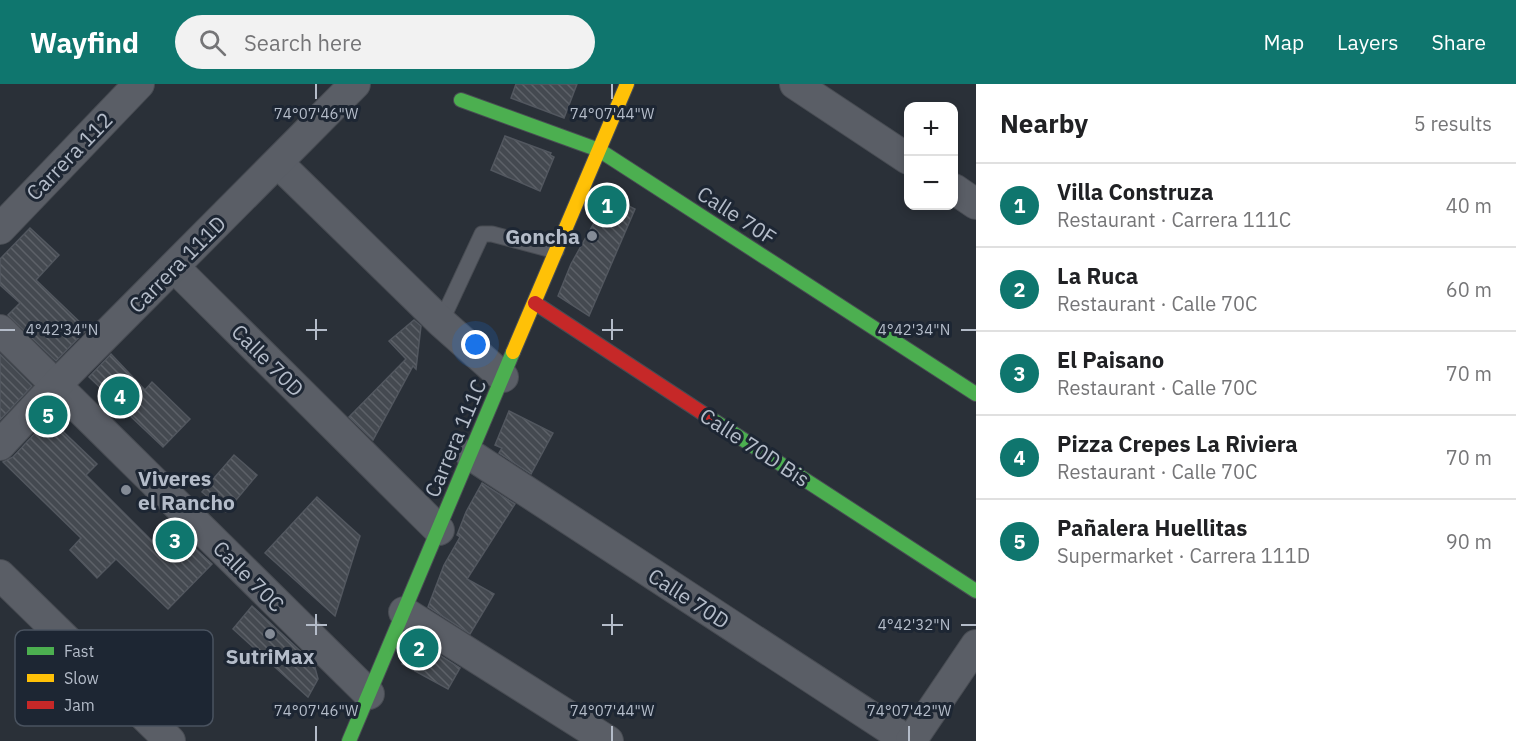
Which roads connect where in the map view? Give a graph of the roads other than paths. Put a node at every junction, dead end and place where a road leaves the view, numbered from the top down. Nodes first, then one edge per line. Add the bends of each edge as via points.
1 (139, 84) edge
2 (355, 84) edge
3 (627, 84) edge
4 (795, 84) edge
5 (461, 100) dead end
6 (599, 150) junction
7 (904, 156) edge
8 (278, 164) junction
9 (958, 192) edge
10 (976, 204) edge
11 (0, 229) edge
12 (556, 251) junction
13 (174, 267) junction
14 (535, 303) junction
15 (441, 322) junction
16 (0, 330) edge
17 (503, 377) junction
18 (56, 385) junction
19 (976, 394) edge
20 (0, 445) edge
21 (471, 455) junction
22 (439, 530) junction
23 (0, 575) edge
24 (976, 591) edge
25 (404, 612) junction
26 (56, 630) edge
27 (976, 645) edge
28 (369, 694) junction
29 (155, 726) edge
30 (170, 741) edge
31 (349, 741) edge
32 (608, 741) edge
33 (909, 741) edge

1 - 11 street, Carrera 112
2 - 8 street, Carrera 111D
3 - 6 street, Carrera 111C
4 - 7 street
5 - 6 street, Calle 70F
6 - 12 street, Carrera 111C
6 - 19 street, Calle 70F
8 - 13 street, Carrera 111D
8 - 15 street
9 - 10 street
12 - 14 street, Carrera 111C
12 - 15 lane via 482,234
13 - 18 street, Carrera 111D
13 - 22 street, Calle 70D
14 - 17 street, Carrera 111C
14 - 24 street, Calle 70D Bis
15 - 17 street
16 - 18 street, Calle 70C
17 - 21 street, Carrera 111C
18 - 20 street, Carrera 111D
18 - 28 street, Calle 70C
21 - 22 street, Carrera 111C
21 - 33 street, Calle 70D
22 - 25 street, Carrera 111C
23 - 26 street
25 - 28 street, Carrera 111C
25 - 32 street
27 - 33 street
28 - 31 street, Carrera 111C
29 - 30 street

